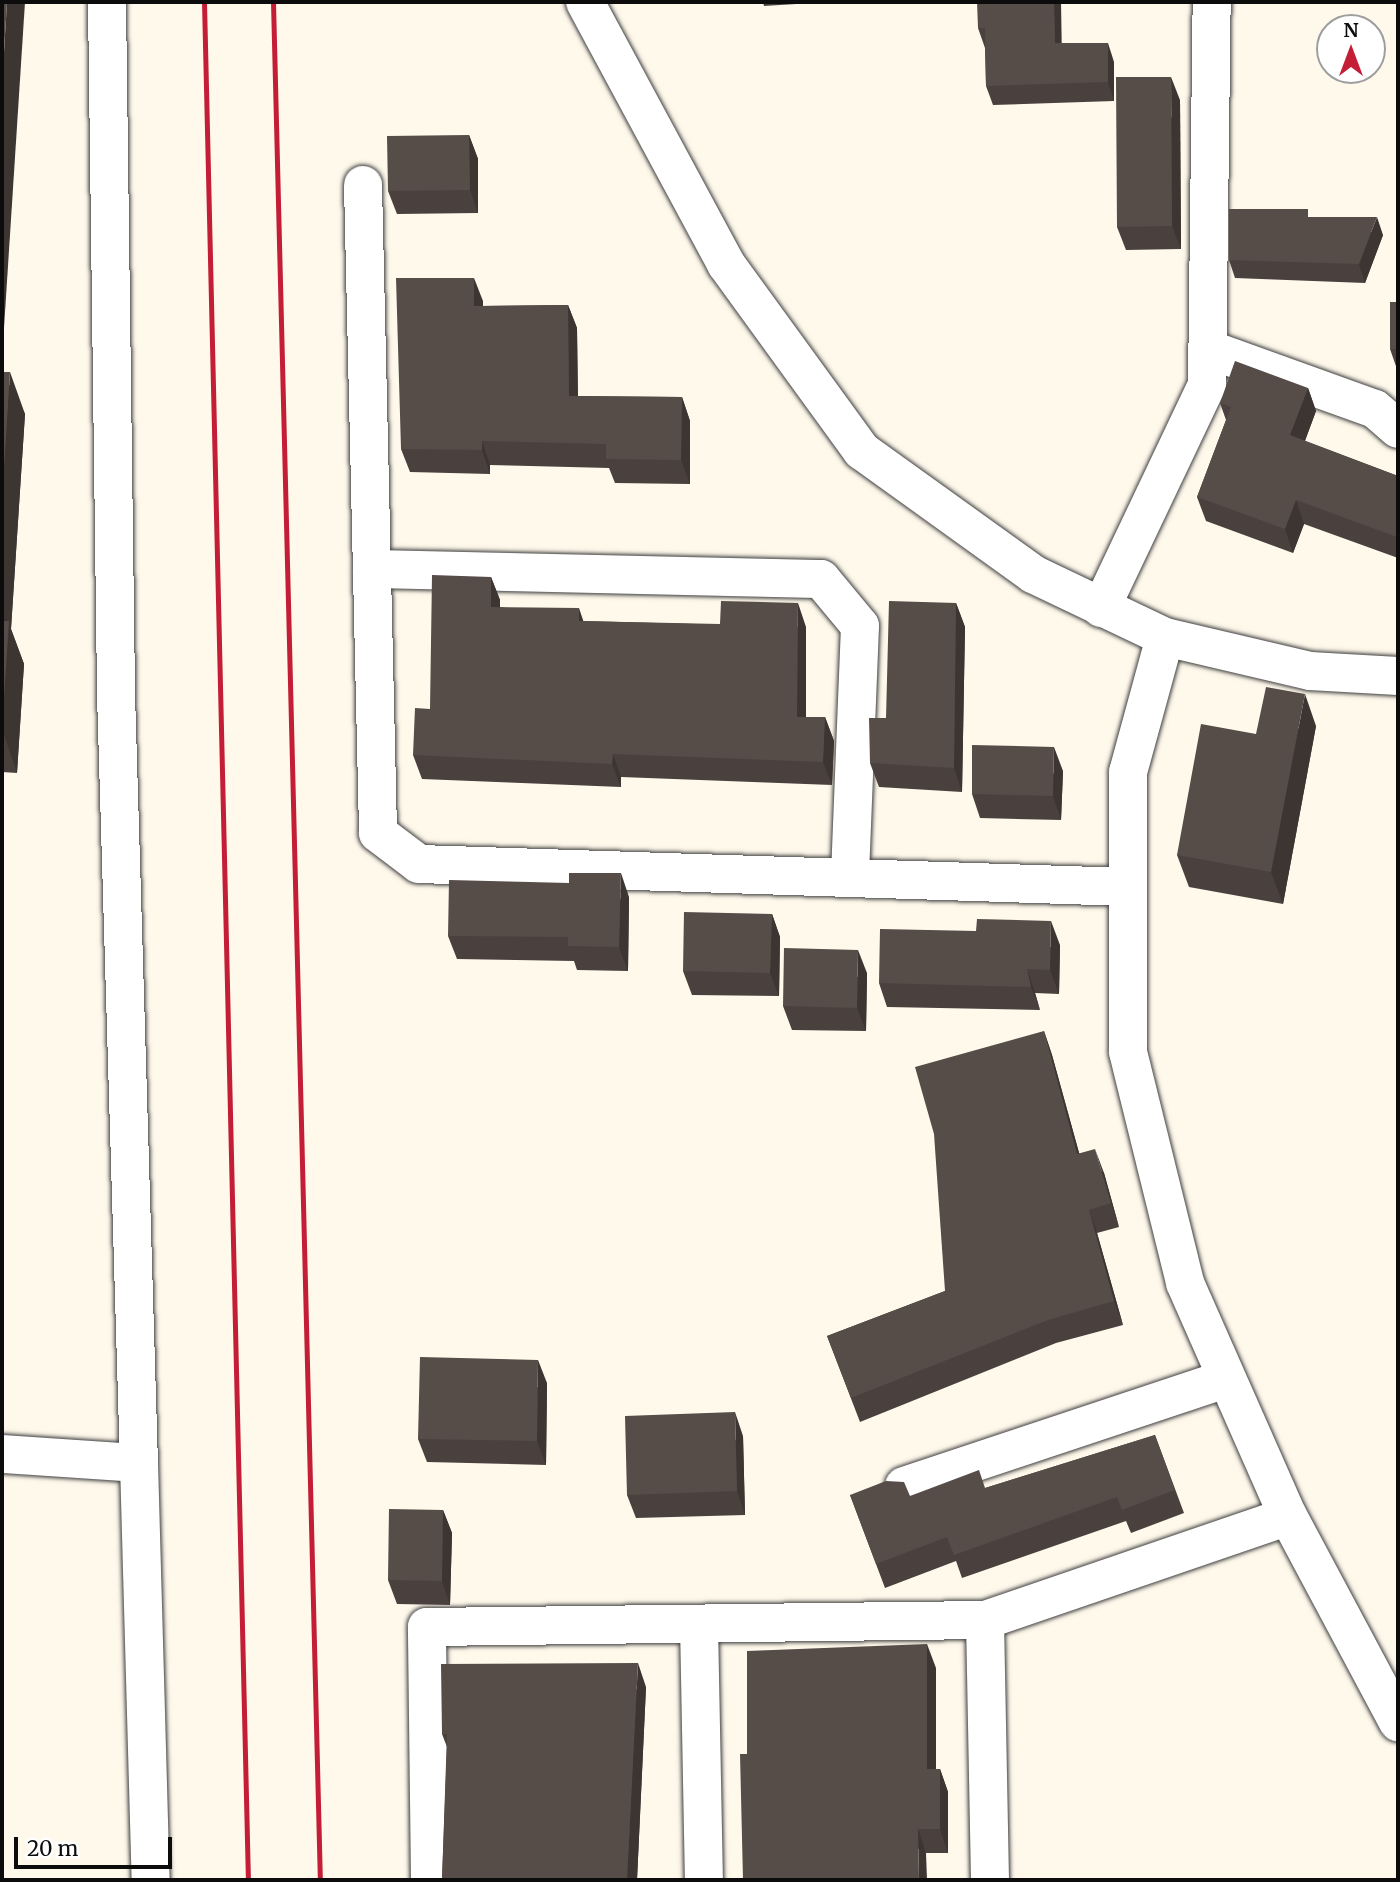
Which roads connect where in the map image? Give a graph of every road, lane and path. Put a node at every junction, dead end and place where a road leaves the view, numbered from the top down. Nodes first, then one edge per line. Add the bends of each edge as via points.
1 (107, 2) edge
2 (584, 2) edge
3 (1212, 2) edge
4 (363, 185) dead end
5 (1208, 349) junction
6 (1398, 429) edge
7 (372, 569) junction
8 (1101, 607) junction
9 (1165, 637) junction
10 (1398, 676) edge
11 (850, 878) junction
12 (1126, 887) junction
13 (1225, 1379) junction
14 (2, 1454) edge
15 (139, 1463) junction
16 (904, 1486) edge
17 (1288, 1516) junction
18 (985, 1620) junction
19 (699, 1624) junction
20 (1398, 1722) edge
21 (151, 1880) edge
22 (430, 1880) edge
23 (704, 1880) edge
24 (990, 1880) edge

1 - 15 street via 116,694
2 - 8 street via 726,264 862,451 1033,574
3 - 5 street
4 - 7 street
5 - 6 street via 1374,409
5 - 8 street via 1208,386
7 - 11 street via 379,833 419,864
7 - 11 street via 821,579 860,626
8 - 9 street
9 - 10 street via 1310,671
9 - 12 street via 1128,772
11 - 12 street
12 - 13 street via 1128,1052 1185,1283
13 - 16 street
13 - 17 street
14 - 15 street
15 - 21 street
17 - 18 street
17 - 20 street
18 - 19 street
18 - 24 street
19 - 22 street via 427,1627
19 - 23 street

